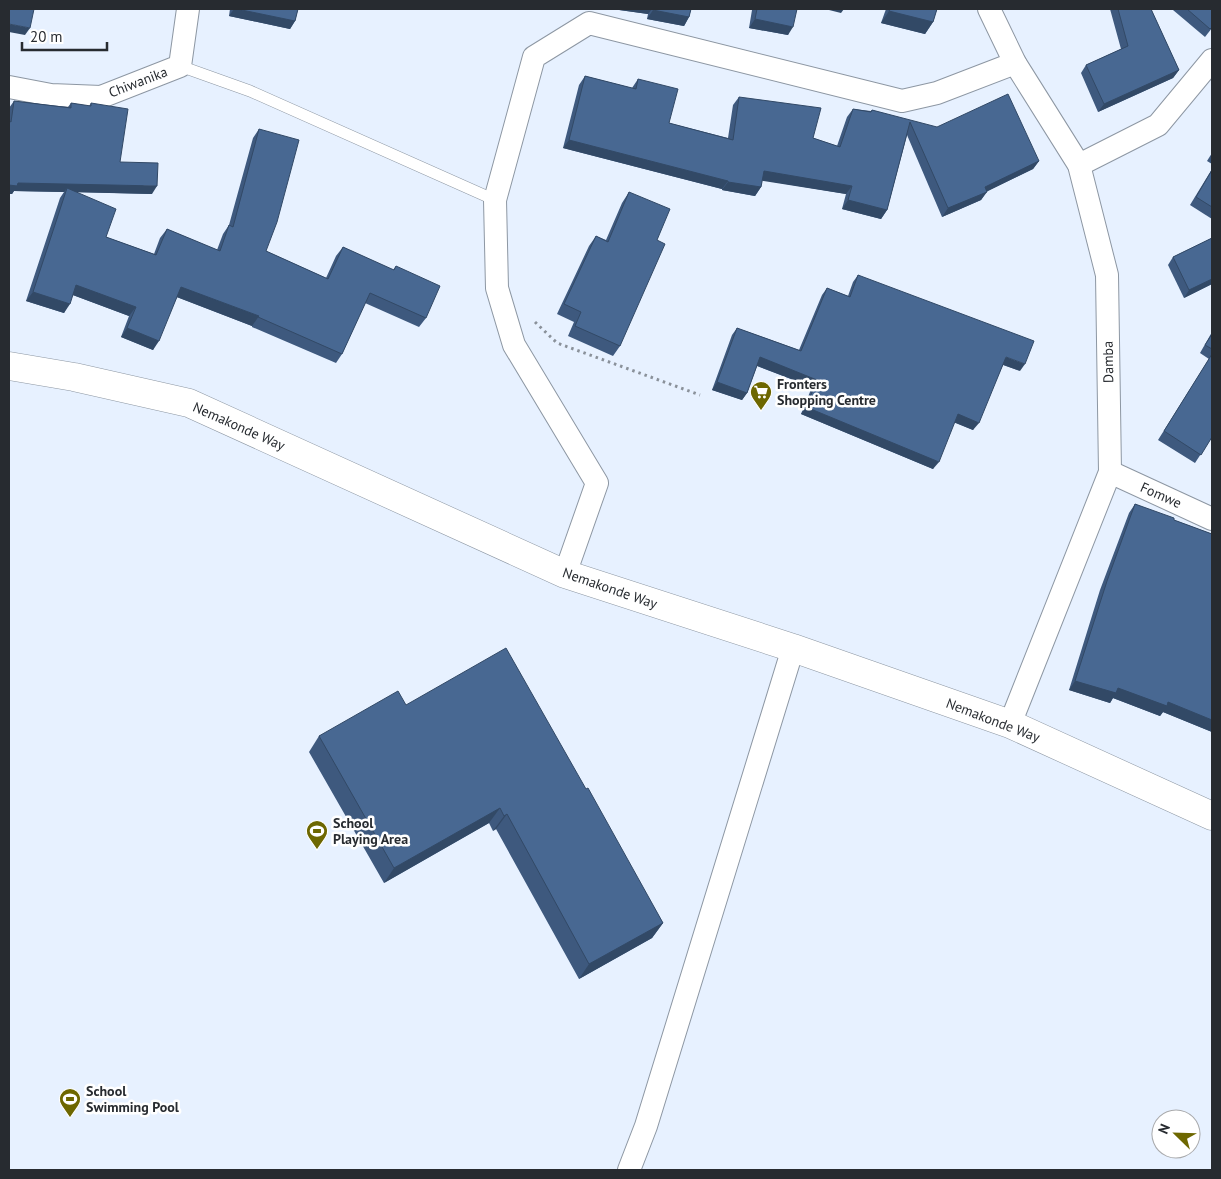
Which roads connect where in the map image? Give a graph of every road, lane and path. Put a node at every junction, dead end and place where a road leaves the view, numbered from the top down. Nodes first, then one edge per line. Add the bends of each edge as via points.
1 (188, 9) edge
2 (989, 9) edge
3 (1212, 60) edge
4 (1015, 62) junction
5 (180, 66) junction
6 (9, 87) edge
7 (1079, 165) junction
8 (495, 200) junction
9 (531, 318) dead end
10 (9, 366) edge
11 (700, 394) dead end
12 (1110, 472) junction
13 (1212, 519) edge
14 (565, 574) junction
15 (793, 648) junction
16 (1010, 724) junction
17 (1212, 816) edge
18 (629, 1170) edge

1 - 5 street, Chiwanika
2 - 4 street, Damba
3 - 7 street via 1158,125
4 - 7 street, Damba
4 - 8 street via 937,93 902,100 589,22 534,57
5 - 6 street, Chiwanika via 101,97 51,95
5 - 8 lane via 250,91
7 - 12 street, Damba via 1107,275
8 - 14 street via 497,288 514,346 597,483
9 - 11 path via 557,343
10 - 14 street, Nemakonde Way via 189,403
12 - 13 street, Fomwe
12 - 16 street, Damba
14 - 15 street, Nemakonde Way
15 - 16 street, Nemakonde Way
15 - 18 street via 646,1126
16 - 17 street, Nemakonde Way

